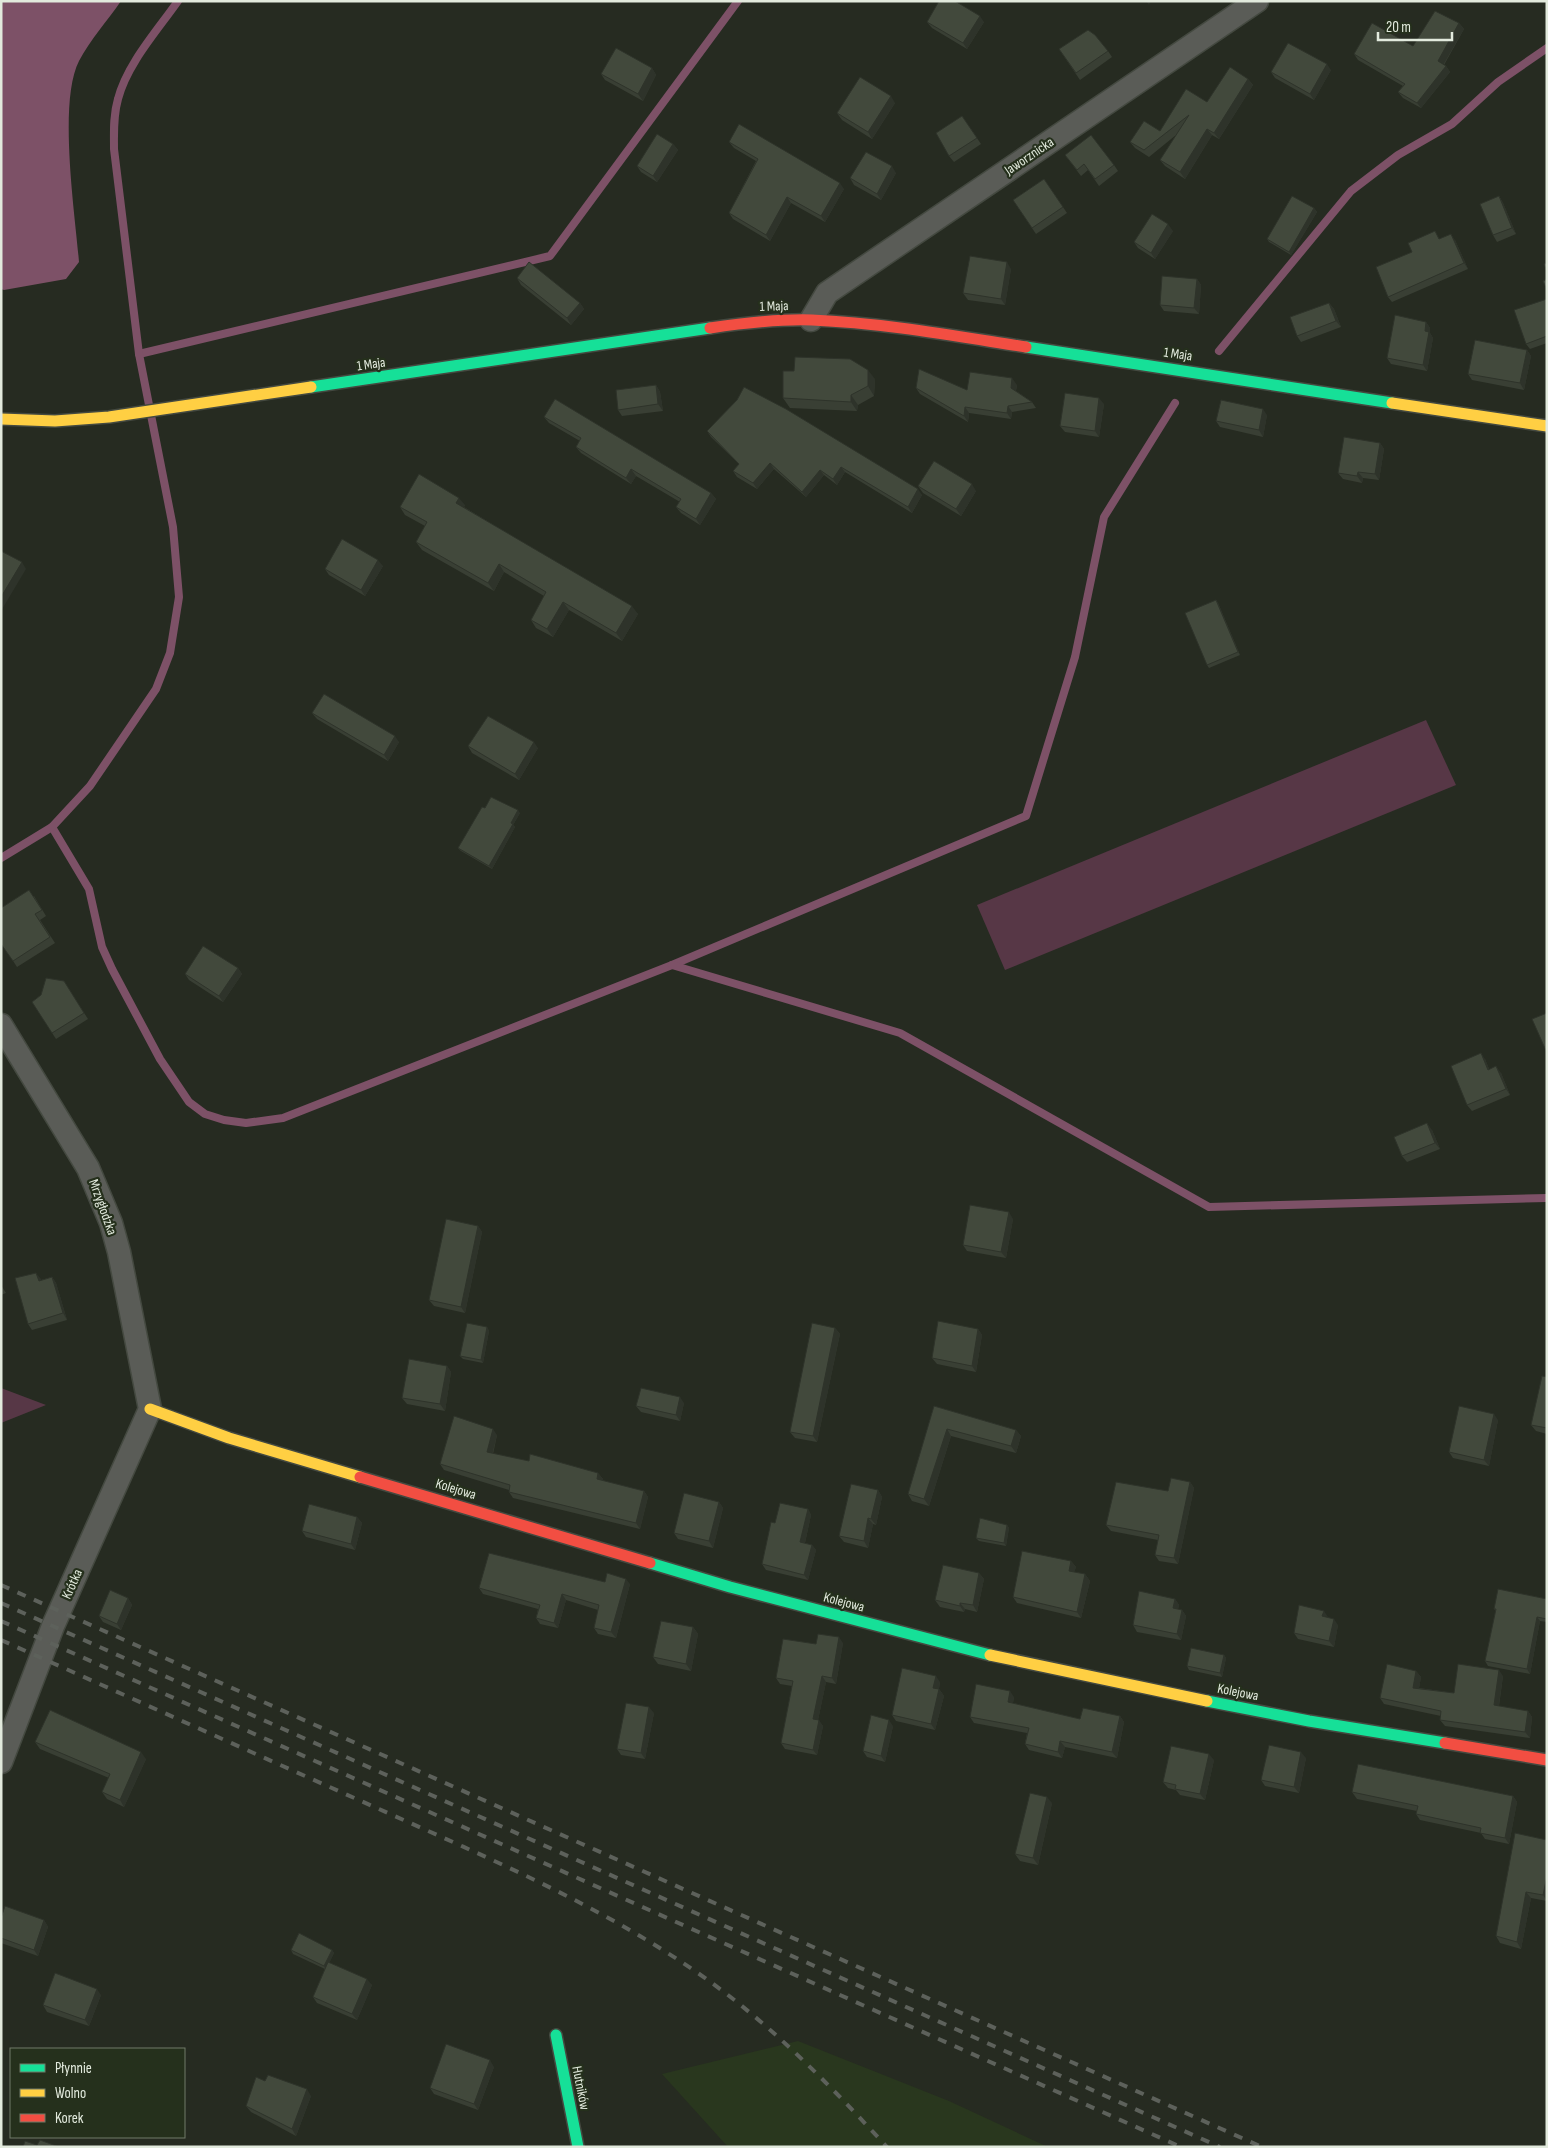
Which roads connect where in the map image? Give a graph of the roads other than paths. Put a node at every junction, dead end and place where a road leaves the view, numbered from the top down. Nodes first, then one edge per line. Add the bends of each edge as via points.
1 (1257, 1) edge
2 (811, 320) junction
3 (1, 419) edge
4 (1547, 426) edge
5 (1, 1025) edge
6 (150, 1409) junction
7 (1547, 1760) edge
8 (1, 1762) edge
9 (556, 2035) dead end
10 (578, 2147) edge

1 - 2 street, Jaworznicka via 827,293
2 - 3 street, 1 Maja via 749,322 109,417 55,421
2 - 4 street, 1 Maja via 914,330
5 - 6 street, Mrzygłodzka via 88,1168 110,1223 119,1252
6 - 7 street, Kolejowa via 239,1440 730,1587 955,1647 1309,1721
6 - 8 street, Krótka via 56,1619
9 - 10 street, Hutników

